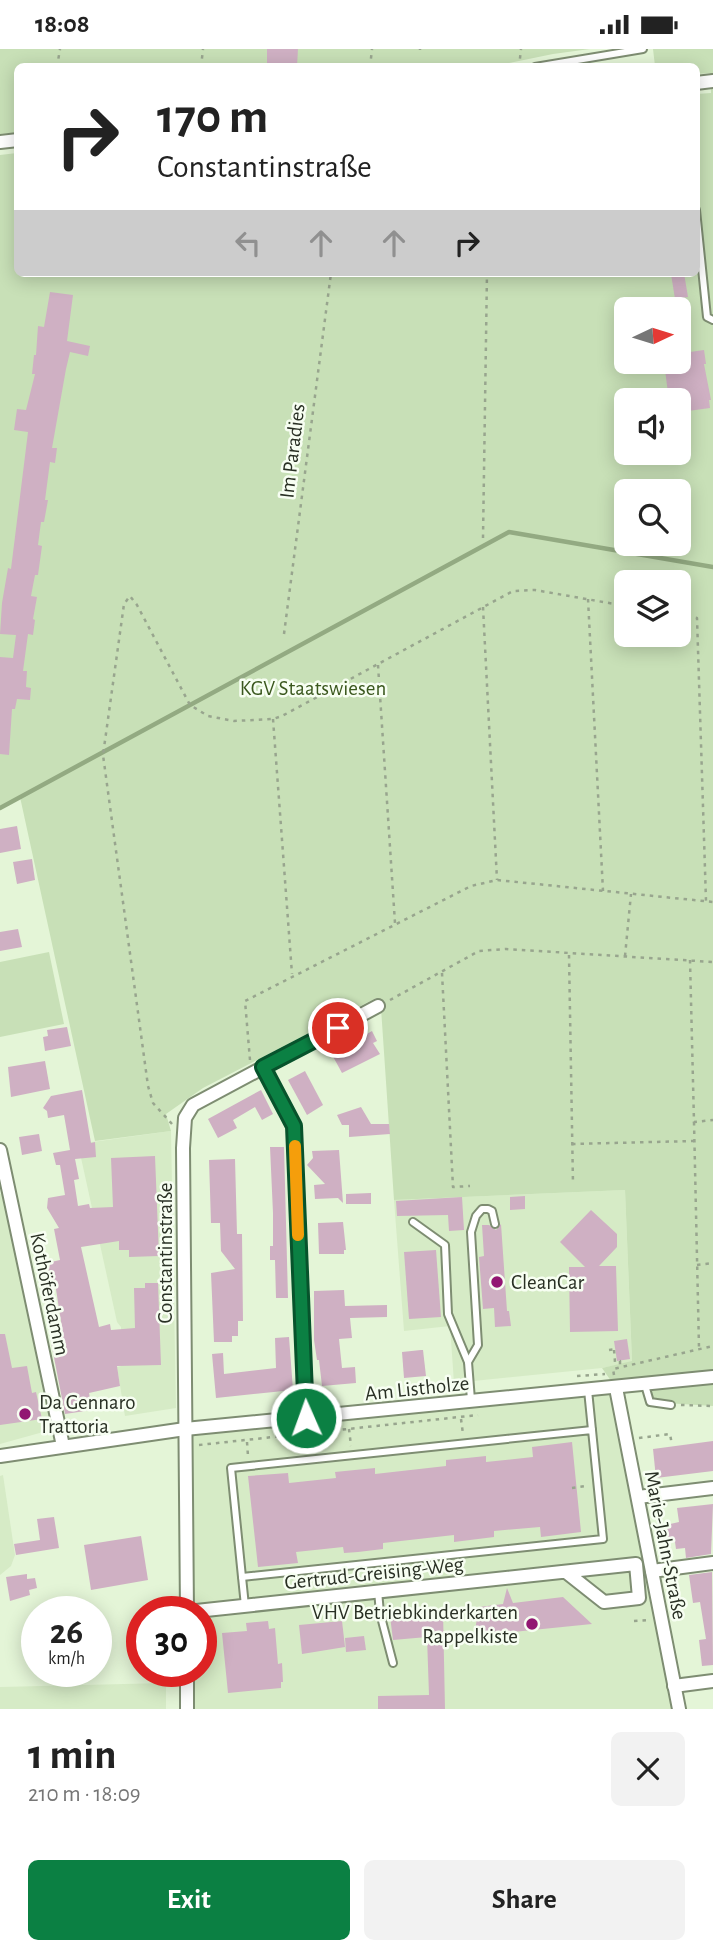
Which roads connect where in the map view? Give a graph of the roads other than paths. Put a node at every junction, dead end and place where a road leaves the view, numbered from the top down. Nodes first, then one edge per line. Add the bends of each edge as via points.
1 (643, 49) edge
2 (559, 63) edge
3 (700, 249) edge
4 (713, 320) edge
5 (378, 1006) road end
6 (258, 1070) junction
7 (0, 1150) edge
8 (413, 1222) dead end
9 (495, 1224) dead end
10 (468, 1362) junction
11 (713, 1377) edge
12 (615, 1381) junction
13 (645, 1385) junction
14 (588, 1390) junction
15 (471, 1402) junction
16 (671, 1405) road end
17 (306, 1418) junction
18 (185, 1429) junction
19 (592, 1430) junction
20 (63, 1446) junction
21 (0, 1456) edge
22 (713, 1488) edge
23 (638, 1497) junction
24 (713, 1563) edge
25 (652, 1571) junction
26 (566, 1572) junction
27 (242, 1577) junction
28 (378, 1591) junction
29 (187, 1596) edge
30 (245, 1605) junction
31 (217, 1608) edge
32 (393, 1663) dead end
33 (713, 1681) edge
34 (674, 1686) junction
35 (187, 1687) edge
36 (187, 1709) edge
37 (679, 1709) edge

1 - 2 lane
3 - 4 lane via 707,317
5 - 6 street, Constantinstraße
6 - 17 street via 294,1126
6 - 18 street, Constantinstraße via 192,1105 185,1118
7 - 20 street, Kothöferdamm
8 - 10 lane via 445,1245 449,1314
9 - 10 lane via 492,1212 482,1209 471,1231 478,1345
10 - 15 lane
11 - 13 street, Am Listholze
12 - 13 street, Am Listholze
12 - 14 street, Am Listholze
12 - 23 street, Marie-Jahn-Straße
13 - 16 lane via 650,1402
14 - 15 street, Am Listholze
14 - 19 lane
15 - 17 street, Am Listholze
17 - 18 street, Am Listholze
18 - 20 street, Am Listholze
18 - 29 street, Constantinstraße
19 - 27 lane via 603,1539
19 - 27 lane via 230,1468
20 - 21 street, Am Listholze
22 - 23 street
23 - 25 street, Marie-Jahn-Straße
24 - 25 street
25 - 34 street, Marie-Jahn-Straße
26 - 26 street, Gertrud-Greising-Weg via 636,1564 639,1598 604,1602
26 - 28 street, Gertrud-Greising-Weg
27 - 30 lane
28 - 30 street, Gertrud-Greising-Weg
28 - 32 lane
30 - 31 street, Gertrud-Greising-Weg
33 - 34 street
34 - 37 street, Marie-Jahn-Straße
35 - 36 street

